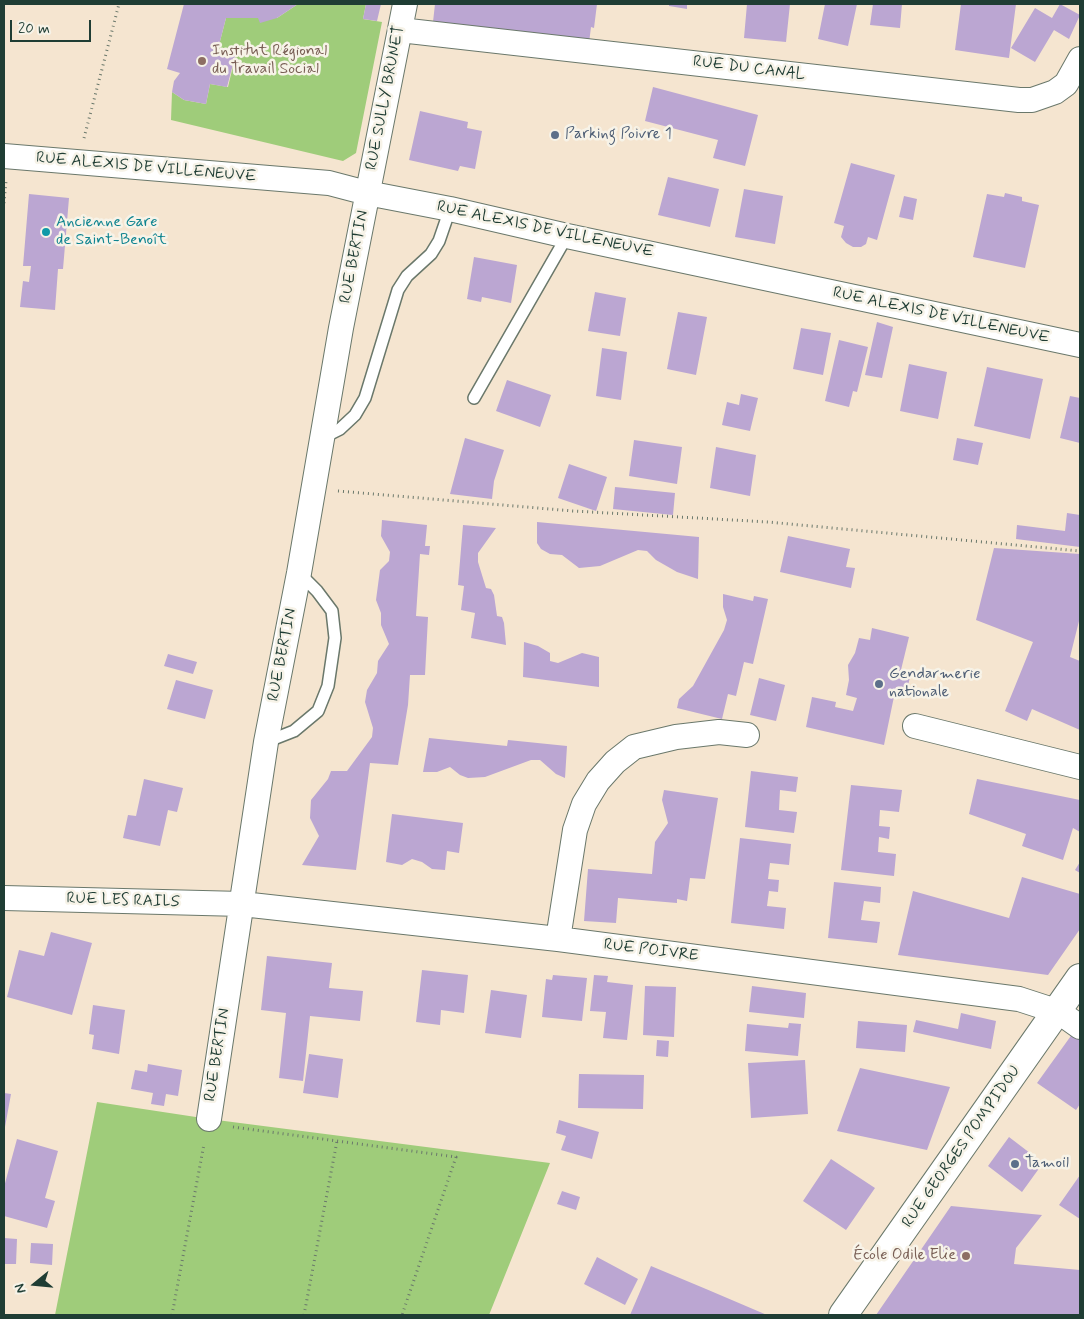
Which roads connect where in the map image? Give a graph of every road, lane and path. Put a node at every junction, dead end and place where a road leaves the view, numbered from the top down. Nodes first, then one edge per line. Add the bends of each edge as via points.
1 (119, 4) edge
2 (404, 4) edge
3 (400, 30) junction
4 (1080, 59) edge
5 (4, 156) edge
6 (78, 163) junction
7 (367, 193) junction
8 (450, 209) junction
9 (567, 236) junction
10 (1080, 345) edge
11 (474, 398) dead end
12 (321, 438) junction
13 (313, 489) junction
14 (1080, 551) edge
15 (299, 573) junction
16 (915, 726) dead end
17 (747, 736) dead end
18 (266, 742) junction
19 (1080, 767) edge
20 (4, 898) edge
21 (242, 904) junction
22 (558, 939) junction
23 (1080, 978) edge
24 (1069, 1019) edge
25 (208, 1121) junction
26 (337, 1141) junction
27 (172, 1315) edge
28 (304, 1315) edge
29 (402, 1315) edge
30 (843, 1315) edge

1 - 6 path
2 - 3 street, RUE SULLY BRUNET
3 - 4 street, RUE DU CANAL via 1019,100 1032,100 1055,92 1066,84
3 - 7 street, RUE SULLY BRUNET
5 - 6 street, RUE ALEXIS DE VILLENEUVE
6 - 7 street, RUE ALEXIS DE VILLENEUVE via 329,183
7 - 8 street, RUE ALEXIS DE VILLENEUVE
7 - 12 street, RUE BERTIN
8 - 9 street, RUE ALEXIS DE VILLENEUVE
8 - 12 lane via 440,241 398,290 365,398 340,429
9 - 10 street, RUE ALEXIS DE VILLENEUVE
9 - 11 lane
12 - 13 street, RUE BERTIN
13 - 14 path via 573,511 768,522
13 - 15 street, RUE BERTIN
15 - 18 street, RUE BERTIN
15 - 18 lane via 318,591 332,611 335,638 328,686 318,711 294,731
16 - 19 street
17 - 22 street via 719,732 676,737 634,748 615,762 584,804 574,830
18 - 21 street, RUE BERTIN
20 - 21 street, RUE LES RAILS
21 - 22 street, RUE POIVRE
21 - 25 street, RUE BERTIN
22 - 24 street, RUE POIVRE via 1020,999
23 - 24 main road, RUE GEORGES POMPIDOU
24 - 30 main road, RUE GEORGES POMPIDOU
25 - 26 path
25 - 27 path
26 - 28 path
26 - 29 path via 456,1157

